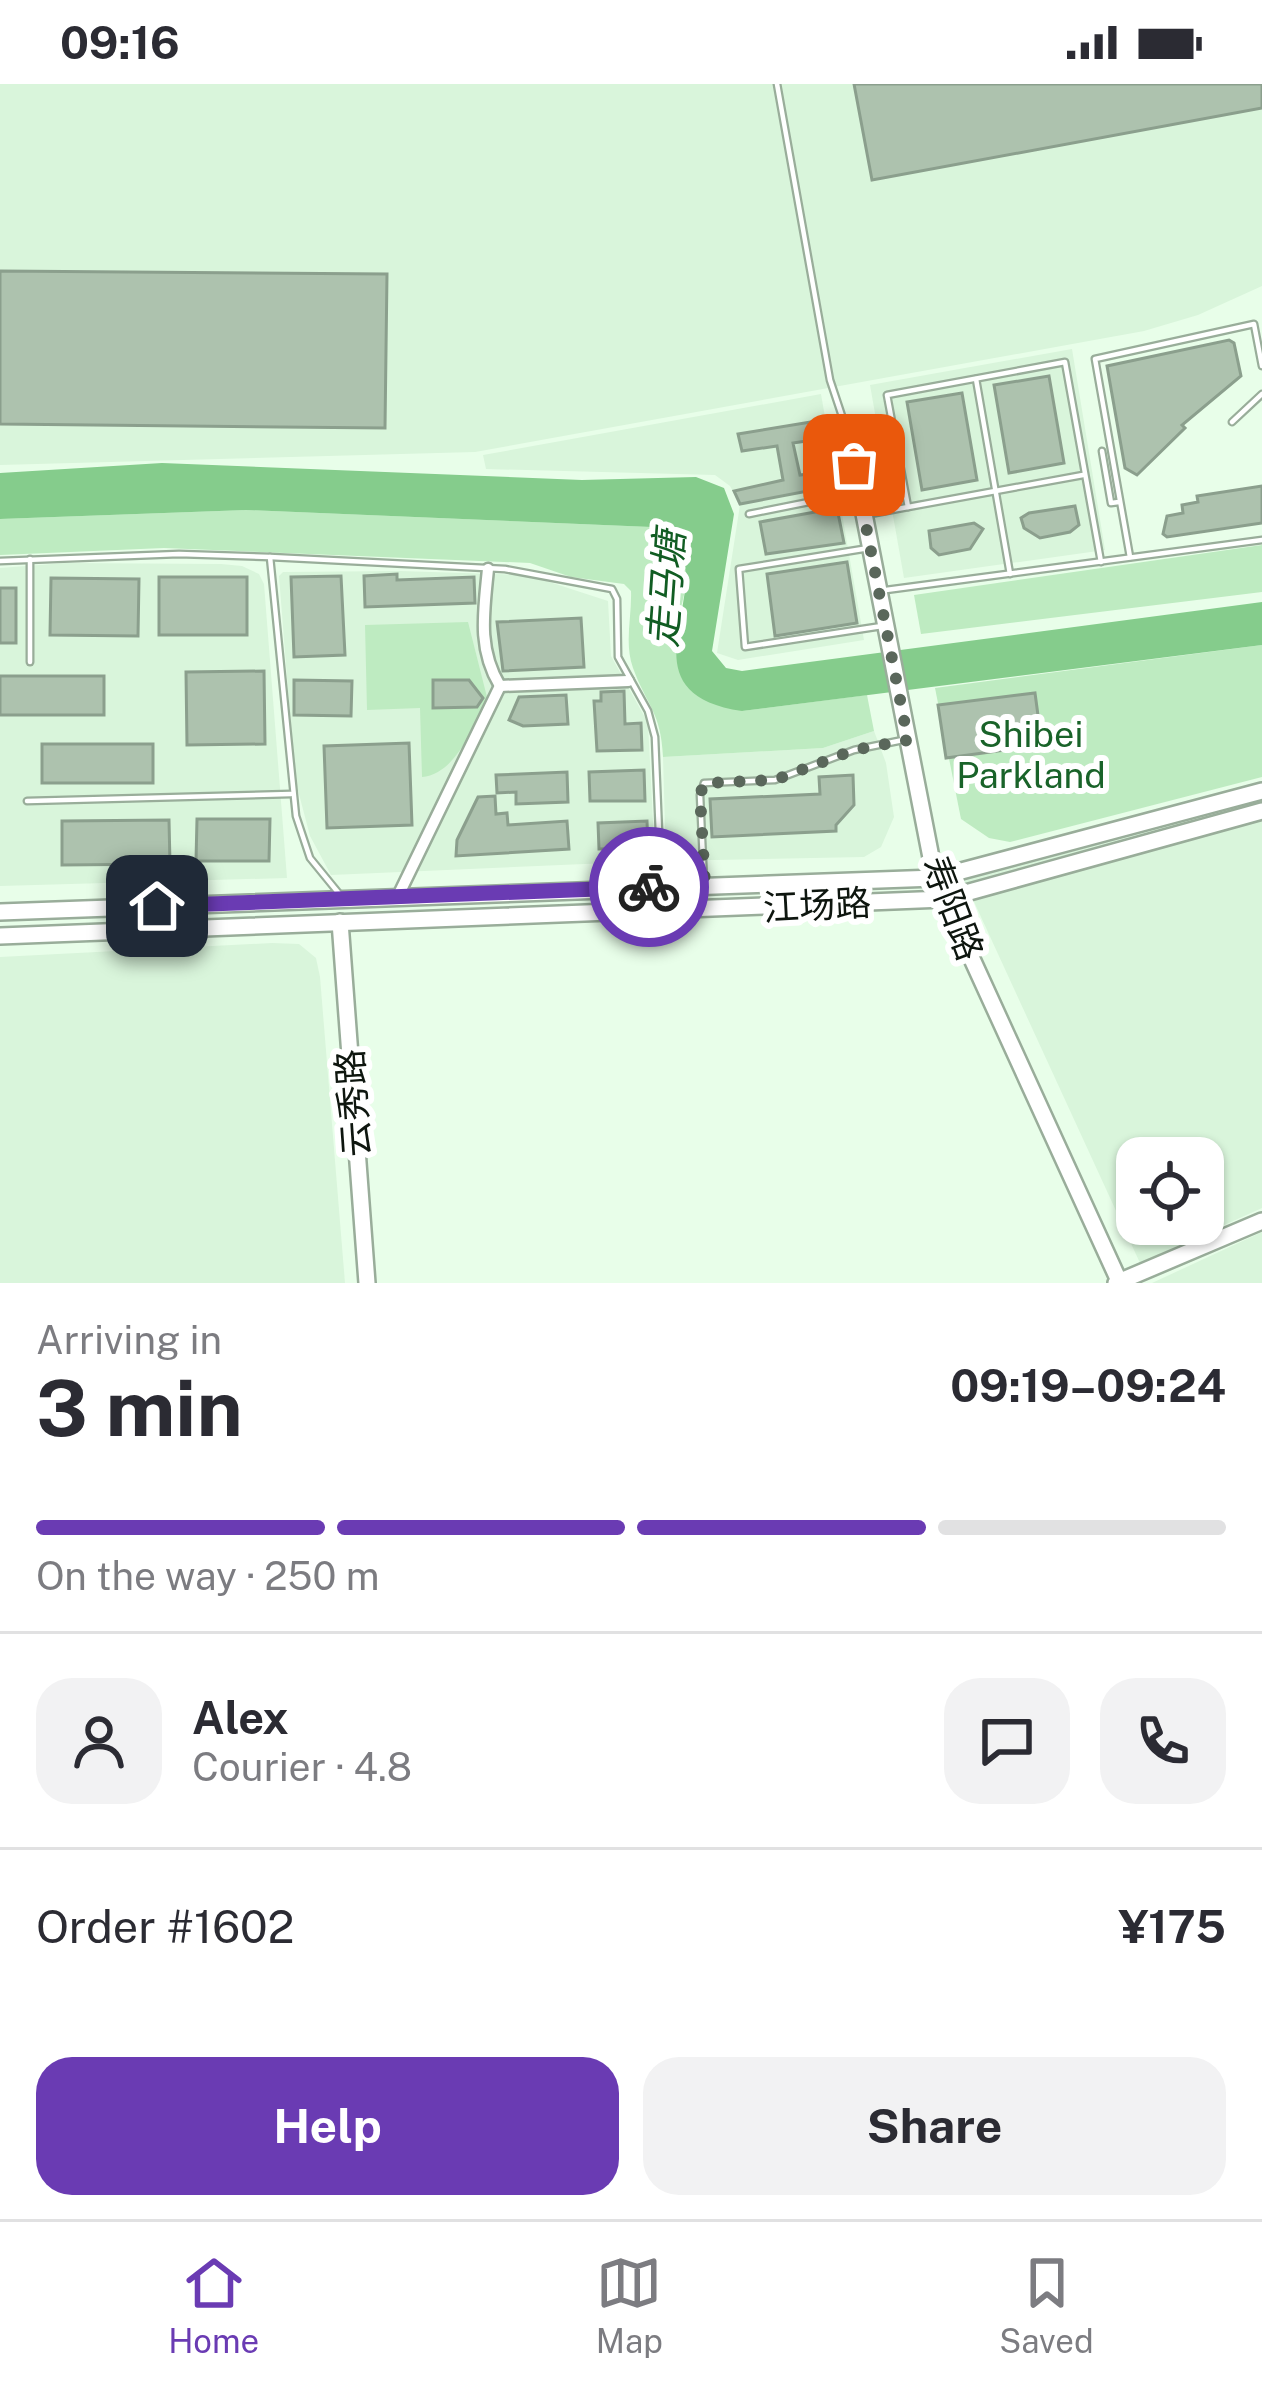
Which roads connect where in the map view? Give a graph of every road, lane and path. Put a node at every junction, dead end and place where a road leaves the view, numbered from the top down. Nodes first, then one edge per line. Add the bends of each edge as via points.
1 (777, 84) edge
2 (1262, 366) edge
3 (976, 379) junction
4 (1262, 394) edge
5 (1232, 422) dead end
6 (849, 437) joint
7 (1102, 451) dead end
8 (1085, 474) junction
9 (996, 491) junction
10 (860, 492) junction
11 (1120, 501) junction
12 (908, 507) junction
13 (749, 514) dead end
14 (865, 515) junction
15 (1262, 540) edge
16 (871, 548) junction
17 (270, 557) junction
18 (1130, 557) junction
19 (30, 559) junction
20 (0, 561) edge
21 (1101, 562) junction
22 (488, 568) junction
23 (1010, 574) junction
24 (880, 590) junction
25 (888, 625) junction
26 (30, 662) dead end
27 (628, 681) junction
28 (500, 686) junction
29 (908, 740) junction
30 (1262, 791) edge
31 (292, 794) junction
32 (27, 801) dead end
33 (1262, 811) edge
34 (935, 878) junction
35 (705, 885) junction
36 (661, 887) junction
37 (398, 896) junction
38 (343, 899) junction
39 (944, 899) junction
40 (0, 912) edge
41 (362, 921) junction
42 (340, 922) junction
43 (0, 937) edge
44 (1262, 1221) edge
45 (367, 1283) edge
46 (1118, 1283) edge

1 - 6 lane via 830,380
2 - 11 lane via 1254,324 1095,358
3 - 8 lane via 1065,362
3 - 9 lane
3 - 12 lane via 887,395
4 - 5 lane
6 - 10 main road, 寿阳路
7 - 11 lane via 1111,503
8 - 9 lane
8 - 21 lane
9 - 12 lane
9 - 23 lane
10 - 13 lane
10 - 14 main road, 寿阳路
11 - 18 lane
12 - 14 lane
14 - 16 main road, 寿阳路
15 - 18 lane
16 - 24 main road, 寿阳路
16 - 25 lane via 739,568 745,647
17 - 19 lane
17 - 22 lane
17 - 31 lane
18 - 21 lane
19 - 20 lane
19 - 26 lane
21 - 23 lane
22 - 27 lane via 612,589
22 - 28 street via 483,631
23 - 24 lane
24 - 25 main road, 寿阳路
25 - 29 main road, 寿阳路
27 - 28 street
27 - 36 lane via 655,737
28 - 37 street
29 - 34 main road, 寿阳路
29 - 35 lane via 775,780 704,783
30 - 34 main road, 江场路
31 - 32 lane
31 - 38 lane via 310,858
33 - 39 main road, 江场路
34 - 35 main road, 江场路
34 - 39 main road, 寿阳路
35 - 36 main road, 江场路
36 - 37 main road, 江场路
37 - 38 main road, 江场路
38 - 40 main road, 江场路
38 - 41 lane
39 - 41 main road, 江场路
39 - 46 main road, 寿阳路
41 - 42 main road, 江场路
42 - 43 main road, 江场路
42 - 45 main road, 云秀路
44 - 46 main road

